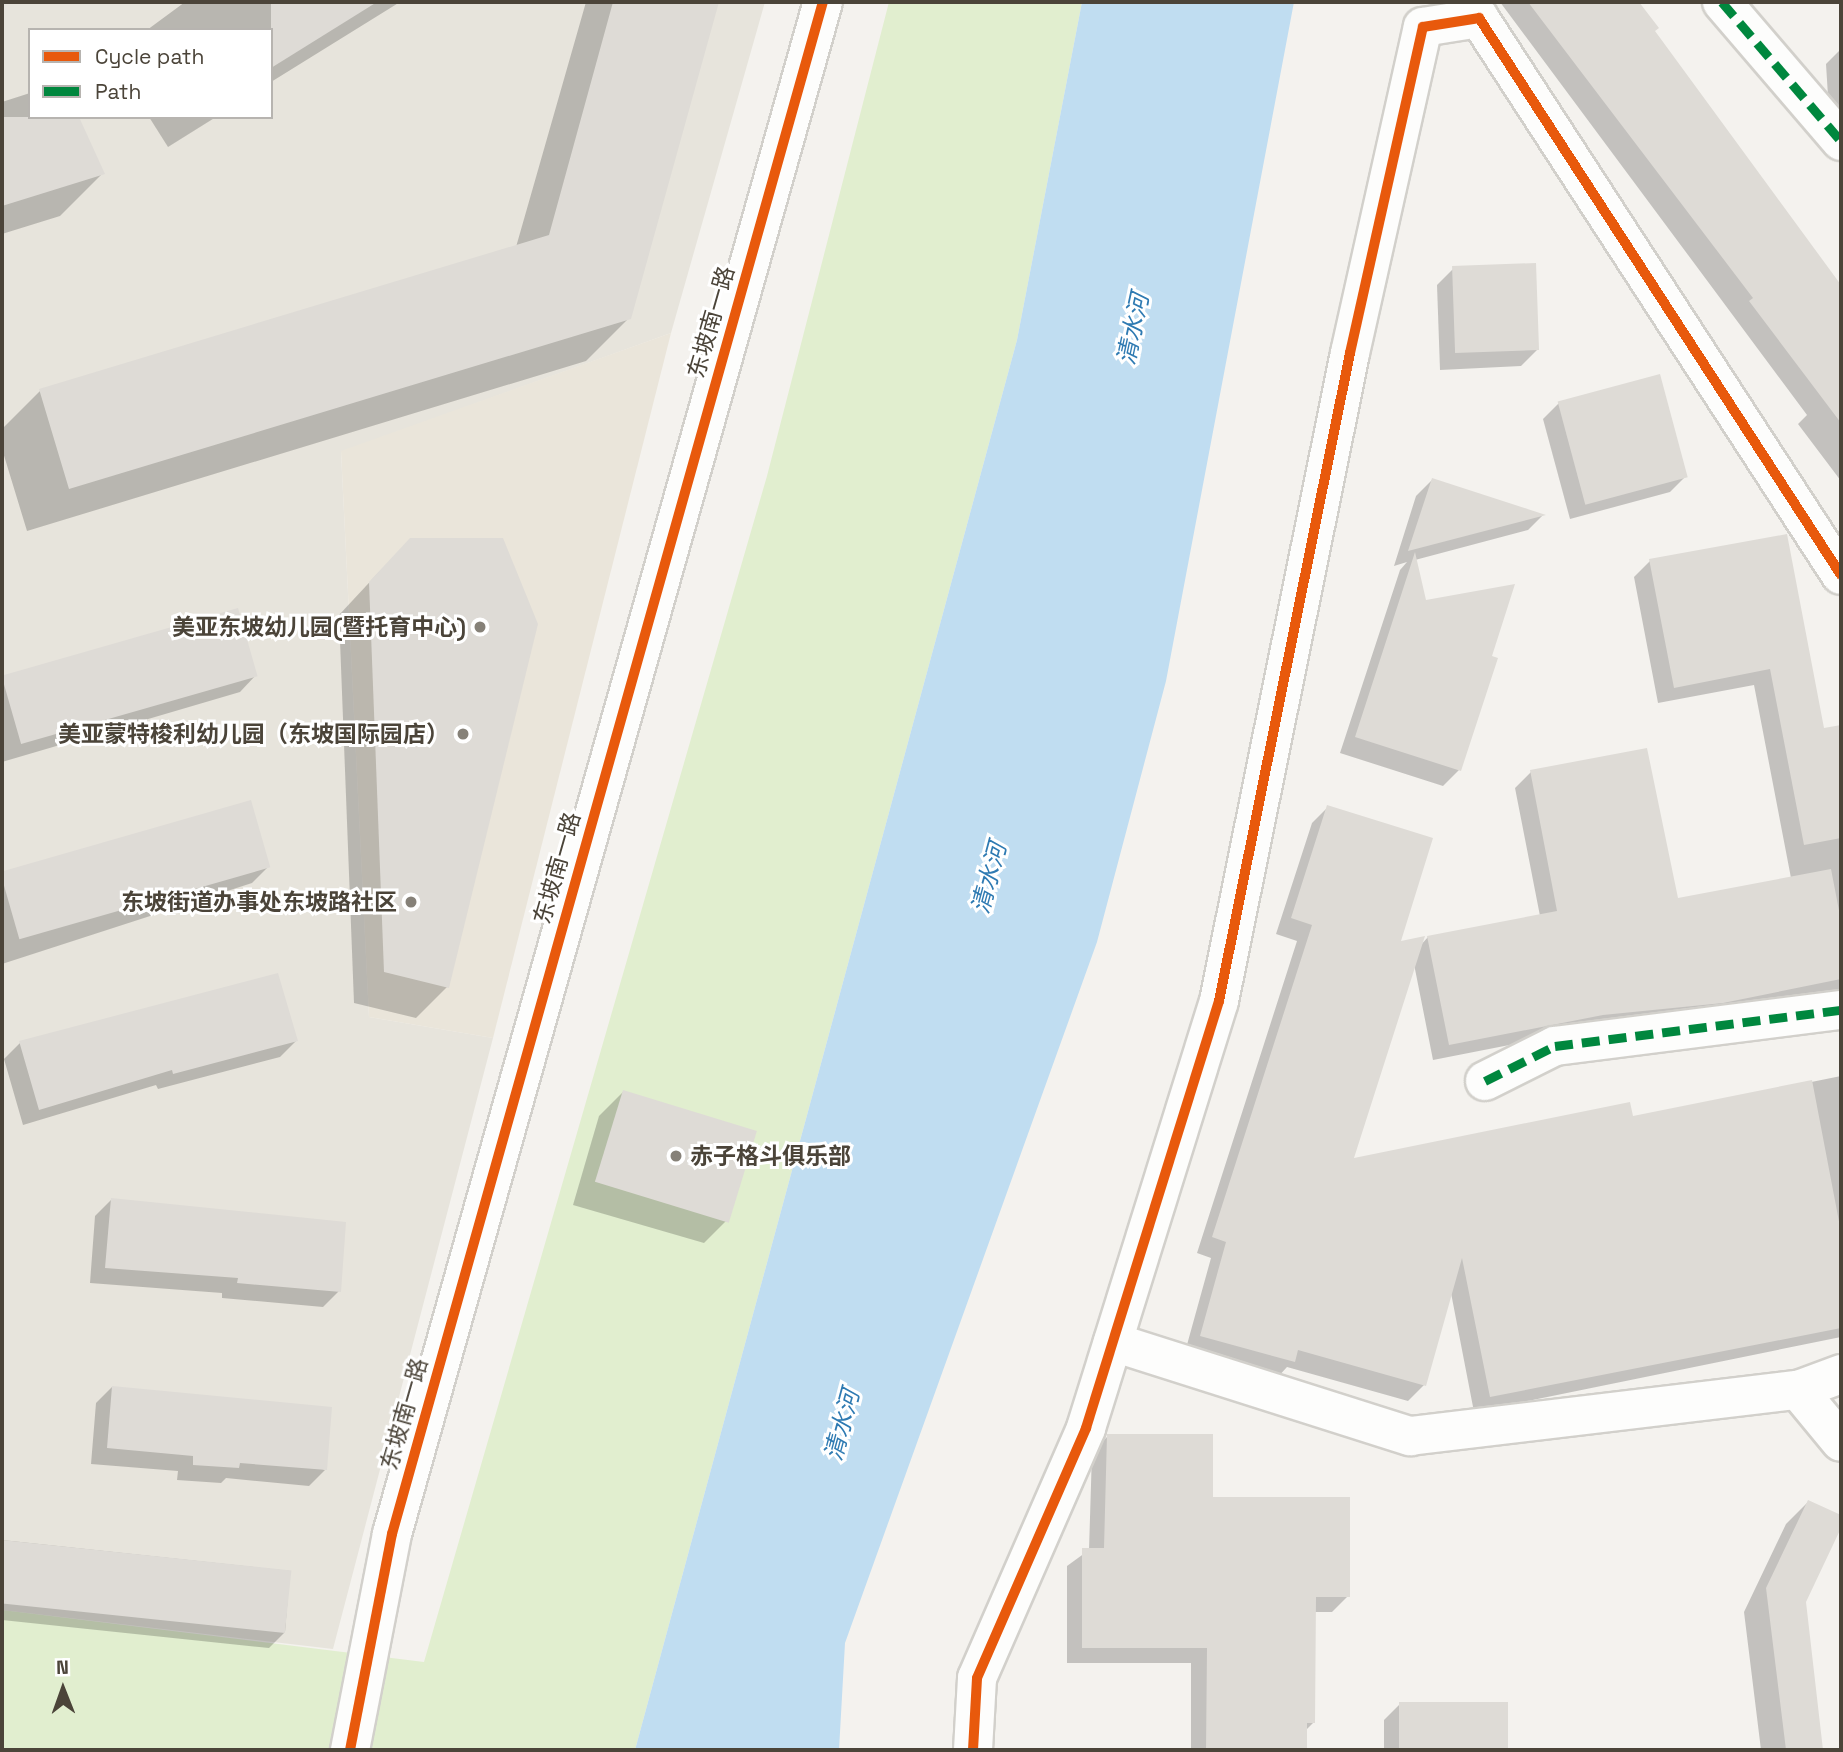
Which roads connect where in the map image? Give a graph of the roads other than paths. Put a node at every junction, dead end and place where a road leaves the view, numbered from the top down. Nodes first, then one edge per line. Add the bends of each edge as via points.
1 (823, 2) edge
2 (1722, 2) edge
3 (1841, 141) edge
4 (1841, 576) edge
5 (1841, 1010) edge
6 (1485, 1081) dead end
7 (1113, 1342) junction
8 (1841, 1374) edge
9 (1798, 1390) junction
10 (1841, 1442) edge
11 (350, 1750) edge
12 (973, 1750) edge

1 - 11 street, 东坡南一路 via 392,1534
2 - 3 street
4 - 7 street via 1479,18 1423,27 1350,353 1219,1001
5 - 6 street via 1555,1046
7 - 9 street via 1409,1436
7 - 12 street via 1086,1428 977,1678
8 - 9 street
9 - 10 street

